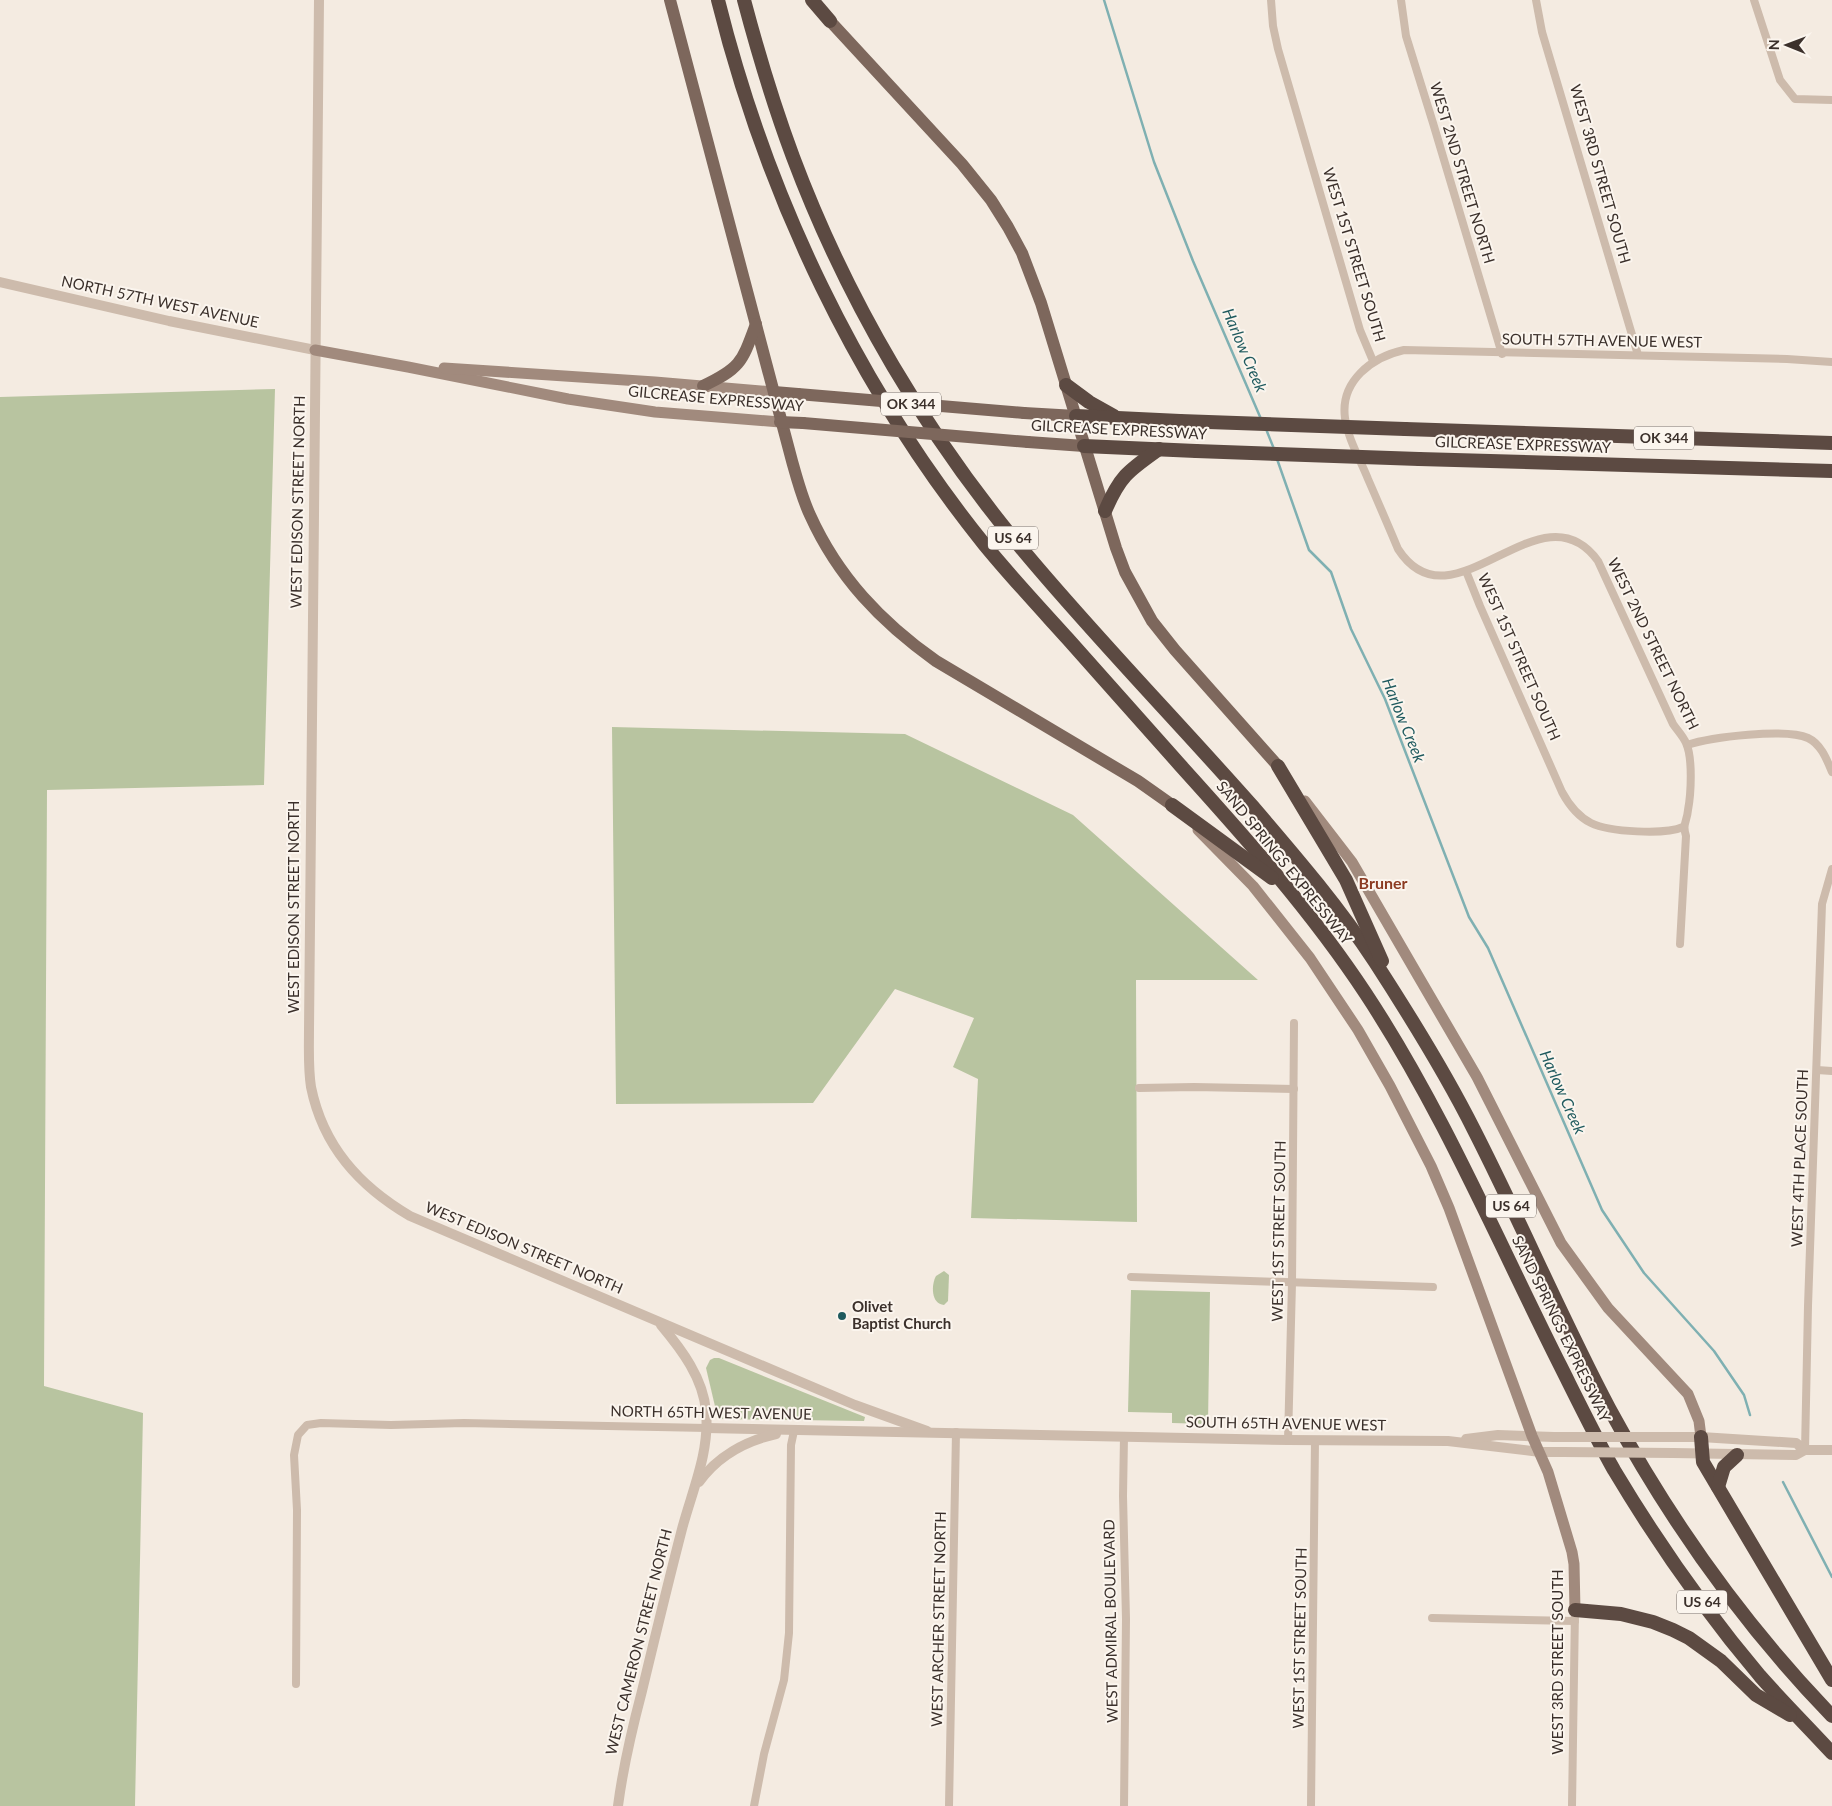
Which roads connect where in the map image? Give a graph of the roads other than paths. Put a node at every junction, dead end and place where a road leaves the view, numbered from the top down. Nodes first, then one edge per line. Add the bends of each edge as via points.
1 (319, 0) edge
2 (670, 0) edge
3 (718, 0) edge
4 (744, 0) edge
5 (812, 0) edge
6 (816, 0) edge
7 (1270, 0) edge
8 (1401, 0) edge
9 (1536, 0) edge
10 (1754, 0) edge
11 (830, 21) junction
12 (1832, 100) edge
13 (0, 282) edge
14 (756, 324) junction
15 (315, 350) junction
16 (1502, 354) junction
17 (1638, 355) junction
18 (1373, 361) junction
19 (1832, 362) edge
20 (408, 366) junction
21 (1066, 384) junction
22 (703, 386) junction
23 (774, 392) junction
24 (1076, 416) junction
25 (1116, 418) junction
26 (780, 422) junction
27 (1832, 443) edge
28 (1084, 446) junction
29 (1159, 449) junction
30 (1832, 471) edge
31 (1105, 511) junction
32 (1466, 570) junction
33 (1687, 745) junction
34 (1278, 766) junction
35 (1832, 772) edge
36 (1172, 805) junction
37 (1683, 827) junction
38 (1832, 869) edge
39 (1290, 892) junction
40 (1680, 944) dead end
41 (1401, 1002) junction
42 (1294, 1023) dead end
43 (1817, 1070) junction
44 (1832, 1071) edge
45 (1139, 1088) dead end
46 (1294, 1089) junction
47 (1131, 1277) dead end
48 (1292, 1283) junction
49 (1433, 1286) dead end
50 (659, 1323) junction
51 (707, 1428) junction
52 (794, 1431) junction
53 (927, 1432) junction
54 (956, 1432) junction
55 (1124, 1436) junction
56 (1532, 1436) junction
57 (1701, 1437) junction
58 (1288, 1440) junction
59 (1315, 1440) junction
60 (1448, 1441) junction
61 (1806, 1450) junction
62 (1832, 1450) edge
63 (1540, 1452) junction
64 (1701, 1454) junction
65 (1737, 1455) junction
66 (695, 1487) junction
67 (1718, 1487) junction
68 (1575, 1616) junction
69 (1432, 1618) dead end
70 (1832, 1680) edge
71 (296, 1684) dead end
72 (1832, 1716) edge
73 (1805, 1724) junction
74 (1832, 1753) edge
75 (618, 1806) edge
76 (754, 1806) edge
77 (949, 1806) edge
78 (1124, 1806) edge
79 (1311, 1806) edge
80 (1572, 1806) edge

1 - 15 street, WEST EDISON STREET NORTH
2 - 14 main road
3 - 39 highway, SAND SPRINGS EXPRESSWAY / US 64 via 751,116 796,232 888,408 955,506 1004,568
4 - 41 highway, SAND SPRINGS EXPRESSWAY / US 64 via 779,119 831,248 882,346 935,432 1023,551 1301,863 1351,927
5 - 11 highway
6 - 11 main road
7 - 18 street, WEST 1ST STREET SOUTH via 1278,49 1360,330
8 - 16 street, WEST 2ND STREET NORTH via 1406,36
9 - 17 street, WEST 3RD STREET SOUTH via 1545,41
10 - 12 street via 1780,80 1795,99
11 - 21 main road via 962,164 995,207 1033,278
13 - 15 street, NORTH 57TH WEST AVENUE via 168,321
14 - 22 main road via 741,361 728,374
14 - 23 main road
15 - 20 main road, GILCREASE EXPRESSWAY
15 - 50 street, WEST EDISON STREET NORTH via 309,1029 315,1103 324,1127 346,1162 358,1178 380,1197 410,1216 445,1232
16 - 17 street, SOUTH 57TH AVENUE WEST
16 - 18 street, SOUTH 57TH AVENUE WEST via 1404,350
17 - 19 street, SOUTH 57TH AVENUE WEST
18 - 32 street, WEST 1ST STREET SOUTH via 1351,386 1345,416 1353,443 1398,549 1410,564 1425,573 1444,576
20 - 22 main road, GILCREASE EXPRESSWAY
20 - 26 main road, GILCREASE EXPRESSWAY via 520,390 648,410
21 - 24 main road
21 - 25 highway
22 - 23 main road, GILCREASE EXPRESSWAY
23 - 24 main road, GILCREASE EXPRESSWAY / OK 344, bridge
23 - 26 main road
24 - 25 highway, GILCREASE EXPRESSWAY / OK 344
24 - 28 main road
25 - 27 highway, GILCREASE EXPRESSWAY / OK 344, bridge
26 - 28 main road, GILCREASE EXPRESSWAY / OK 344, bridge
26 - 36 main road via 810,515 830,553 874,610 910,643 1138,781
28 - 29 highway, GILCREASE EXPRESSWAY / OK 344
28 - 31 main road
29 - 30 highway, GILCREASE EXPRESSWAY / OK 344, bridge
29 - 31 highway via 1124,476
31 - 34 main road via 1126,572 1152,621
32 - 33 street, WEST 2ND STREET NORTH via 1544,537 1574,539 1590,550 1606,576 1673,724
32 - 37 street, WEST 1ST STREET SOUTH via 1562,792 1575,812 1599,827 1666,832
33 - 35 street via 1704,740 1796,734 1819,746
33 - 37 street, WEST 2ND STREET NORTH via 1690,796
34 - 41 highway via 1346,880
34 - 57 main road via 1352,862 1477,1077 1561,1243 1608,1308 1688,1394 1699,1421
36 - 39 highway
36 - 56 main road, WEST 3RD STREET SOUTH via 1253,886 1304,950 1358,1030 1390,1086 1449,1208
37 - 40 street, WEST 2ND STREET NORTH via 1686,836
38 - 43 street, WEST 4TH PLACE SOUTH via 1822,904
39 - 73 highway, SAND SPRINGS EXPRESSWAY / US 64 via 1366,995 1417,1078 1614,1470 1705,1605 1763,1679
41 - 72 highway, SAND SPRINGS EXPRESSWAY / US 64 via 1475,1131 1597,1384 1655,1485 1741,1610
42 - 46 street, WEST 1ST STREET SOUTH
43 - 44 street
43 - 61 street, WEST 4TH PLACE SOUTH
45 - 46 street
46 - 48 street, WEST 1ST STREET SOUTH
47 - 48 street
48 - 49 street
48 - 58 street, WEST 1ST STREET SOUTH
50 - 51 street, WEST CAMERON STREET NORTH via 679,1347 698,1380 704,1397
50 - 53 street, WEST EDISON STREET NORTH
51 - 52 street, NORTH 65TH WEST AVENUE
51 - 66 street, WEST CAMERON STREET NORTH
51 - 71 street, NORTH 65TH WEST AVENUE via 531,1423 307,1425 296,1440 294,1455 297,1510
52 - 53 street, NORTH 65TH WEST AVENUE
52 - 66 street, WEST CAMERON STREET NORTH via 758,1439 731,1452 712,1466
52 - 76 street via 791,1445 789,1634 782,1687 760,1767
53 - 54 street, NORTH 65TH WEST AVENUE
54 - 55 street, NORTH 65TH WEST AVENUE
54 - 77 street, WEST ARCHER STREET NORTH
55 - 58 street, SOUTH 65TH AVENUE WEST
55 - 78 street, WEST ADMIRAL BOULEVARD
56 - 57 street, SOUTH 65TH AVENUE WEST, bridge
56 - 60 street, SOUTH 65TH AVENUE WEST via 1498,1435
56 - 63 main road, WEST 3RD STREET SOUTH
57 - 61 street, SOUTH 65TH AVENUE WEST via 1796,1443
57 - 64 highway
58 - 59 street, SOUTH 65TH AVENUE WEST
59 - 60 street, SOUTH 65TH AVENUE WEST
59 - 79 street, WEST 1ST STREET SOUTH
60 - 63 street, SOUTH 65TH AVENUE WEST
61 - 62 street, SOUTH 65TH AVENUE WEST
61 - 65 street, SOUTH 65TH AVENUE WEST via 1796,1454
63 - 64 street, SOUTH 65TH AVENUE WEST, bridge
63 - 68 main road, WEST 3RD STREET SOUTH via 1572,1552
64 - 65 street, SOUTH 65TH AVENUE WEST
64 - 67 highway
65 - 67 highway via 1724,1467
66 - 75 street, WEST CAMERON STREET NORTH via 644,1681
67 - 70 highway
68 - 69 street
68 - 73 highway via 1621,1614 1672,1630 1721,1661 1756,1695
68 - 80 street, WEST 3RD STREET SOUTH
73 - 74 highway, SAND SPRINGS EXPRESSWAY / US 64

